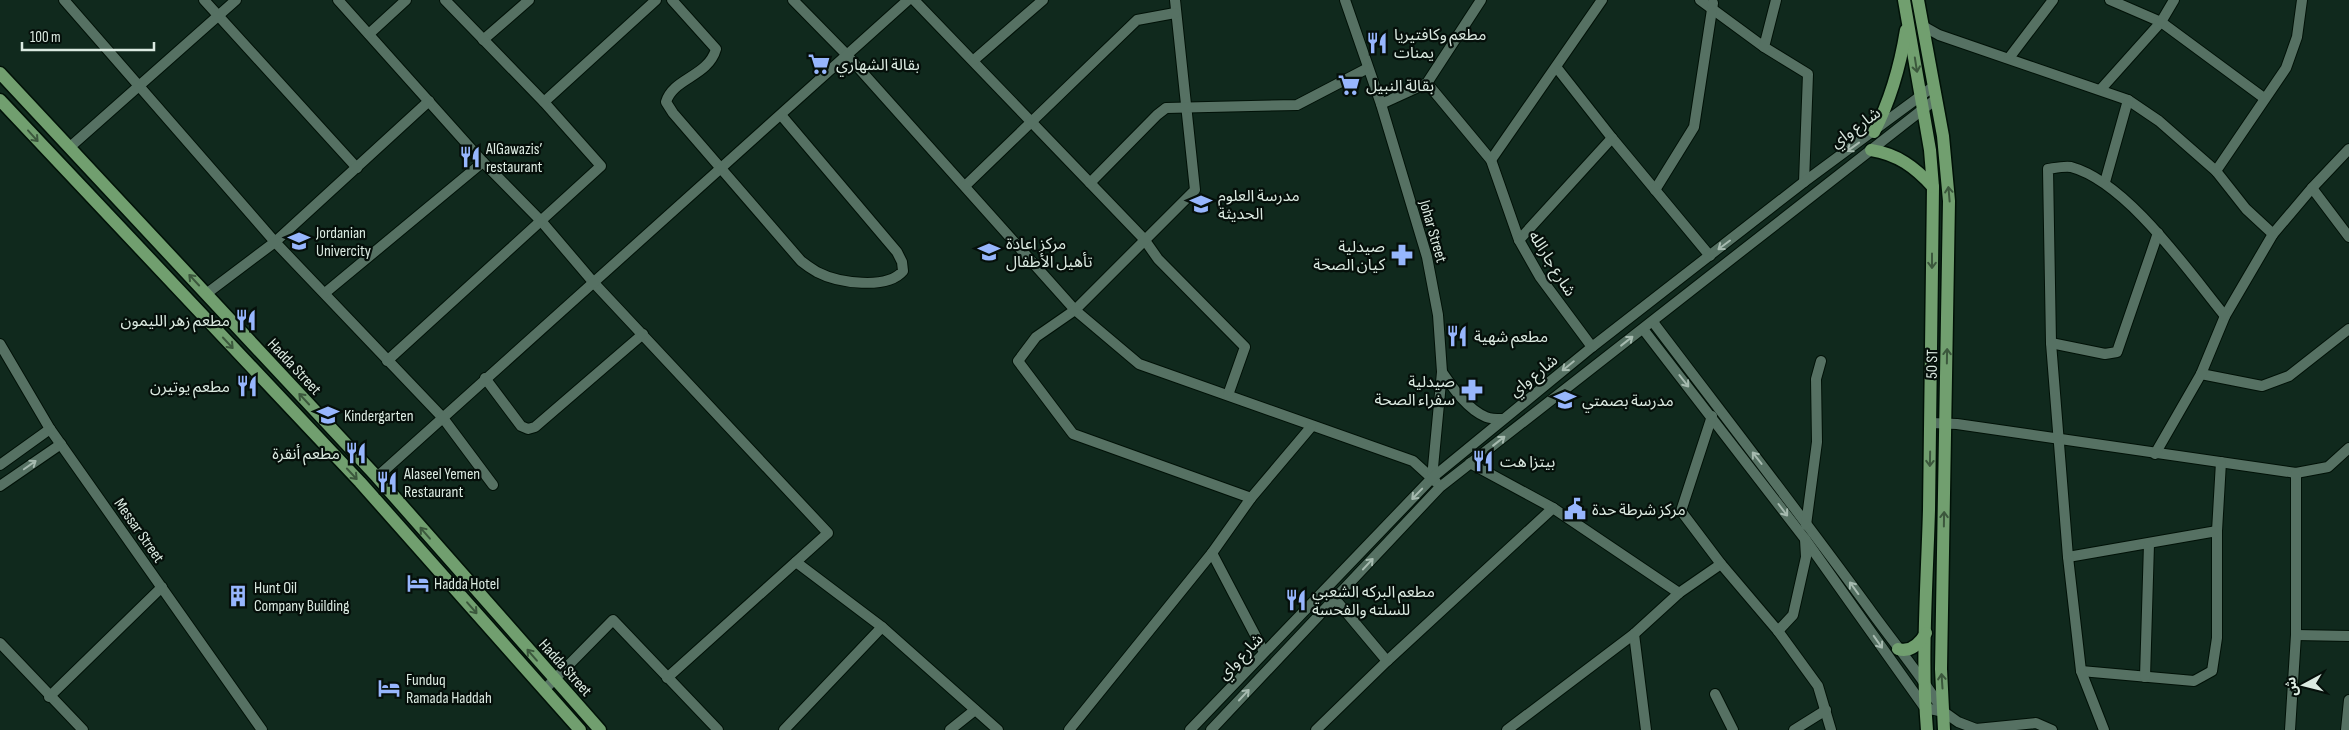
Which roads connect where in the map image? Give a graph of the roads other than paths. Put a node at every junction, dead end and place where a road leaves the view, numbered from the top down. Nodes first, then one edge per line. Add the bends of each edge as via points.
1 (64, 0) edge
2 (204, 0) edge
3 (236, 0) edge
4 (338, 0) edge
5 (406, 0) edge
6 (445, 0) edge
7 (529, 0) edge
8 (656, 0) edge
9 (672, 0) edge
10 (793, 0) edge
11 (908, 0) edge
12 (914, 0) edge
13 (1043, 0) edge
14 (1175, 0) edge
15 (1345, 0) edge
16 (1602, 0) edge
17 (1700, 0) edge
18 (1776, 0) edge
19 (1904, 0) edge
20 (1918, 0) edge
21 (2053, 0) edge
22 (2110, 0) edge
23 (2174, 0) edge
24 (2302, 0) edge
25 (1477, 2) edge
26 (1712, 4) edge
27 (1176, 13) junction
28 (218, 17) junction
29 (1908, 17) junction
30 (2161, 22) junction
31 (1923, 26) junction
32 (369, 34) junction
33 (483, 40) junction
34 (1764, 47) junction
35 (847, 55) junction
36 (2009, 58) junction
37 (974, 60) junction
38 (1368, 68) junction
39 (1557, 68) junction
40 (0, 73) edge
41 (1427, 83) junction
42 (138, 87) junction
43 (2101, 89) junction
44 (1935, 92) junction
45 (2264, 98) junction
46 (0, 100) edge
47 (2128, 100) junction
48 (429, 102) junction
49 (544, 102) junction
50 (1922, 103) junction
51 (1381, 104) junction
52 (1186, 108) junction
53 (781, 115) junction
54 (1032, 122) junction
55 (1874, 132) junction
56 (1612, 138) junction
57 (70, 147) junction
58 (2349, 149) edge
59 (1871, 150) junction
60 (1491, 160) junction
61 (483, 162) junction
62 (357, 168) junction
63 (721, 170) junction
64 (2216, 172) junction
65 (1804, 182) junction
66 (2104, 182) junction
67 (1090, 183) junction
68 (965, 186) junction
69 (1933, 186) junction
70 (2312, 188) junction
71 (1655, 190) junction
72 (542, 222) junction
73 (1754, 222) junction
74 (2158, 233) junction
75 (1763, 234) junction
76 (2273, 234) junction
77 (2349, 237) edge
78 (1144, 239) junction
79 (1519, 240) junction
80 (275, 242) junction
81 (1710, 256) junction
82 (594, 283) junction
83 (206, 294) junction
84 (325, 294) junction
85 (1075, 310) junction
86 (2226, 316) junction
87 (1653, 322) junction
88 (1643, 329) junction
89 (2349, 329) edge
90 (643, 334) junction
91 (2051, 343) junction
92 (0, 344) edge
93 (1592, 347) junction
94 (387, 361) junction
95 (1821, 361) dead end
96 (1442, 372) junction
97 (2201, 374) junction
98 (485, 378) junction
99 (1228, 395) junction
100 (1712, 416) junction
101 (443, 418) junction
102 (1502, 419) junction
103 (1946, 422) junction
104 (1931, 423) junction
105 (1311, 427) junction
106 (50, 429) junction
107 (2058, 438) junction
108 (61, 444) junction
109 (2349, 448) edge
110 (2155, 454) junction
111 (2221, 462) junction
112 (1470, 463) junction
113 (0, 465) edge
114 (2296, 473) junction
115 (377, 478) junction
116 (1432, 478) junction
117 (0, 486) edge
118 (493, 486) dead end
119 (1440, 487) junction
120 (1251, 498) junction
121 (1553, 508) junction
122 (1806, 522) junction
123 (2217, 531) junction
124 (1805, 538) junction
125 (2149, 544) junction
126 (1212, 553) junction
127 (2068, 556) junction
128 (448, 560) junction
129 (796, 562) junction
130 (1721, 564) junction
131 (438, 569) junction
132 (162, 587) junction
133 (1679, 593) junction
134 (1335, 599) junction
135 (882, 627) junction
136 (1778, 631) junction
137 (1926, 633) junction
138 (1634, 634) junction
139 (2296, 635) junction
140 (2349, 636) edge
141 (0, 643) edge
142 (1898, 649) junction
143 (1264, 652) junction
144 (1387, 661) junction
145 (2081, 671) junction
146 (2144, 676) junction
147 (667, 678) junction
148 (555, 680) junction
149 (1926, 683) junction
150 (544, 690) junction
151 (1716, 694) dead end
152 (49, 697) junction
153 (2349, 700) edge
154 (1925, 708) junction
155 (975, 710) junction
156 (1826, 710) junction
157 (1944, 712) junction
158 (2012, 727) edge
159 (83, 730) edge
160 (262, 730) edge
161 (580, 730) edge
162 (600, 730) edge
163 (718, 730) edge
164 (784, 730) edge
165 (950, 730) edge
166 (998, 730) edge
167 (1069, 730) edge
168 (1190, 730) edge
169 (1211, 730) edge
170 (1316, 730) edge
171 (1507, 730) edge
172 (1646, 730) edge
173 (1733, 730) edge
174 (1794, 730) edge
175 (1831, 730) edge
176 (1927, 730) edge
177 (1944, 730) edge
178 (2052, 730) edge
179 (2104, 730) edge
180 (2290, 730) edge
181 (2346, 730) edge

1 - 42 street
2 - 28 street
3 - 28 street
4 - 32 street
5 - 32 street
6 - 33 street
7 - 33 street
8 - 49 street
9 - 63 street via 716,49 710,64 668,94 666,102
10 - 35 street
11 - 35 street
12 - 37 street
13 - 37 street
14 - 27 street
15 - 38 street, Johar Street
16 - 39 street
17 - 26 street
18 - 34 street
19 - 29 main road, 50 ST
20 - 31 main road, 50 ST
21 - 36 street
22 - 30 street
23 - 30 street
24 - 45 street via 2298,38 2286,68
25 - 41 street
26 - 34 street
26 - 71 street via 1694,127
27 - 52 street
27 - 54 street via 1137,20
28 - 42 street
28 - 62 street
29 -> 50 main road, 50 ST
29 - 55 main road via 1898,76
30 - 43 street
30 - 45 street
31 - 36 street via 1940,35
31 - 44 main road, 50 ST
32 - 48 street
33 - 49 street
34 - 65 street via 1808,74
35 - 53 street
35 - 68 street
36 - 43 street
37 - 54 street
38 - 51 street, Johar Street
38 - 52 street via 1296,105
39 - 56 street
39 - 60 street
40 - 57 main road, Hadda Street
41 - 51 street
41 - 60 street, شارع جارالله
42 - 57 street
42 - 80 street
43 - 47 street
44 - 50 street, شارع واي
103 -> 44 main road, 50 ST via 1949,201
45 - 64 street
46 -> 131 main road, Hadda Street
47 - 64 street via 2159,121
47 - 66 street
48 - 61 street
48 - 62 street
49 - 72 street via 601,166
50 - 55 street, شارع واي
50 - 59 street, شارع واي
50 - 69 main road, 50 ST
51 - 96 street, Johar Street via 1427,257 1438,315
52 - 67 street via 1166,108 1157,115
52 - 78 street via 1195,190
53 - 63 street
53 - 63 street via 897,252 903,271 897,278 879,282 839,280 818,272 801,261
54 - 67 street
54 - 68 street
55 -> 65 street, شارع واي
56 - 71 street
56 - 79 street
83 -> 57 main road, Hadda Street
58 - 70 street
59 - 69 main road via 1904,161
59 - 75 street, شارع واي
60 - 79 street, شارع جارالله
61 - 72 street
61 - 84 street
62 - 80 street
63 - 82 street
64 - 76 street via 2246,209
65 - 73 street, شارع واي
66 - 74 street
66 - 91 street via 2069,167 2048,169
67 - 78 street
68 - 85 street
69 -> 104 main road, 50 ST
70 - 76 street
70 - 77 street
71 - 81 street
72 - 82 street
72 - 94 street
73 - 75 street
73 -> 81 street, شارع واي
74 - 86 street
74 - 91 street via 2117,352 2105,354
75 - 87 street, شارع واي
76 - 86 street
78 - 85 street
78 - 99 street via 1158,258 1245,347
79 - 93 street, شارع جارالله via 1540,277
80 - 83 street
80 - 84 street
81 - 93 street, شارع واي
82 - 90 street
82 - 98 street
115 -> 83 main road, Hadda Street
84 - 94 street
85 - 99 street via 1139,364
85 - 120 street via 1036,337 1018,361 1073,434
86 - 97 street
87 - 88 street, شارع واي
122 -> 87 street
88 -> 100 street
112 -> 88 street, شارع واي
89 - 97 street via 2288,376 2262,386
90 - 98 street via 535,427 528,429 521,426
90 - 129 street via 828,533
91 - 107 street
92 - 106 street, Messar Street
93 -> 102 street, شارع واي
94 - 101 street
95 - 122 street via 1816,379 1817,442
96 - 102 street via 1469,405 1486,417
96 - 116 street, Johar Street
97 - 110 street
98 - 101 street
99 - 105 street
100 -> 124 street
100 - 130 street via 1681,511
101 - 115 street
101 - 118 street
102 - 116 street, شارع واي
103 - 104 street
103 - 107 street
157 -> 103 main road, 50 ST via 1941,669
104 -> 137 main road, 50 ST
105 - 116 street via 1413,461
105 - 120 street
106 - 108 street, Messar Street
106 - 113 street
107 - 110 street
107 - 127 street
117 -> 108 street
108 - 132 street, Messar Street
109 - 114 street via 2328,466
110 - 111 street
111 - 114 street
111 - 123 street
112 - 119 street, شارع واي
112 - 121 street
114 - 139 street
128 -> 115 main road, Hadda Street
116 - 119 street
116 -> 143 street, شارع واي
134 -> 119 street, شارع واي
120 - 126 street
121 - 133 street
121 - 144 street
122 - 124 street
142 -> 122 street
123 - 125 street
123 - 146 street via 2217,638 2212,671 2194,681
124 - 136 street via 1806,557 1793,615
124 -> 154 street
125 - 127 street
125 - 146 street
126 - 143 street
126 - 167 street
127 - 145 street
128 - 131 main road
148 -> 128 main road, Hadda Street
129 - 135 street
129 - 147 street
130 - 133 street
130 - 136 street
131 -> 150 main road, Hadda Street
132 - 152 street
132 - 160 street, Messar Street
133 - 138 street
134 - 144 street
169 -> 134 street, شارع واي
135 - 155 street
135 - 164 street
136 - 156 street via 1818,686
137 - 142 main road via 1916,646
137 - 149 main road, 50 ST
138 - 171 street
138 - 172 street
139 - 140 street
139 - 180 street
141 - 152 street
142 - 149 street
143 - 168 street, شارع واي
144 - 170 street
145 - 146 street
145 - 179 street
147 - 148 street via 613,620
147 - 163 street
148 - 150 street
148 - 162 main road, Hadda Street
149 - 154 main road, 50 ST
149 - 157 street
150 - 161 main road, Hadda Street
151 - 173 street
152 - 159 street
153 - 181 street
154 - 157 street
154 - 176 main road, 50 ST
155 - 165 street
155 - 166 street
156 - 174 street
156 - 175 street
157 - 158 street via 1976,729
157 - 177 main road, 50 ST
158 - 178 street via 2036,723

